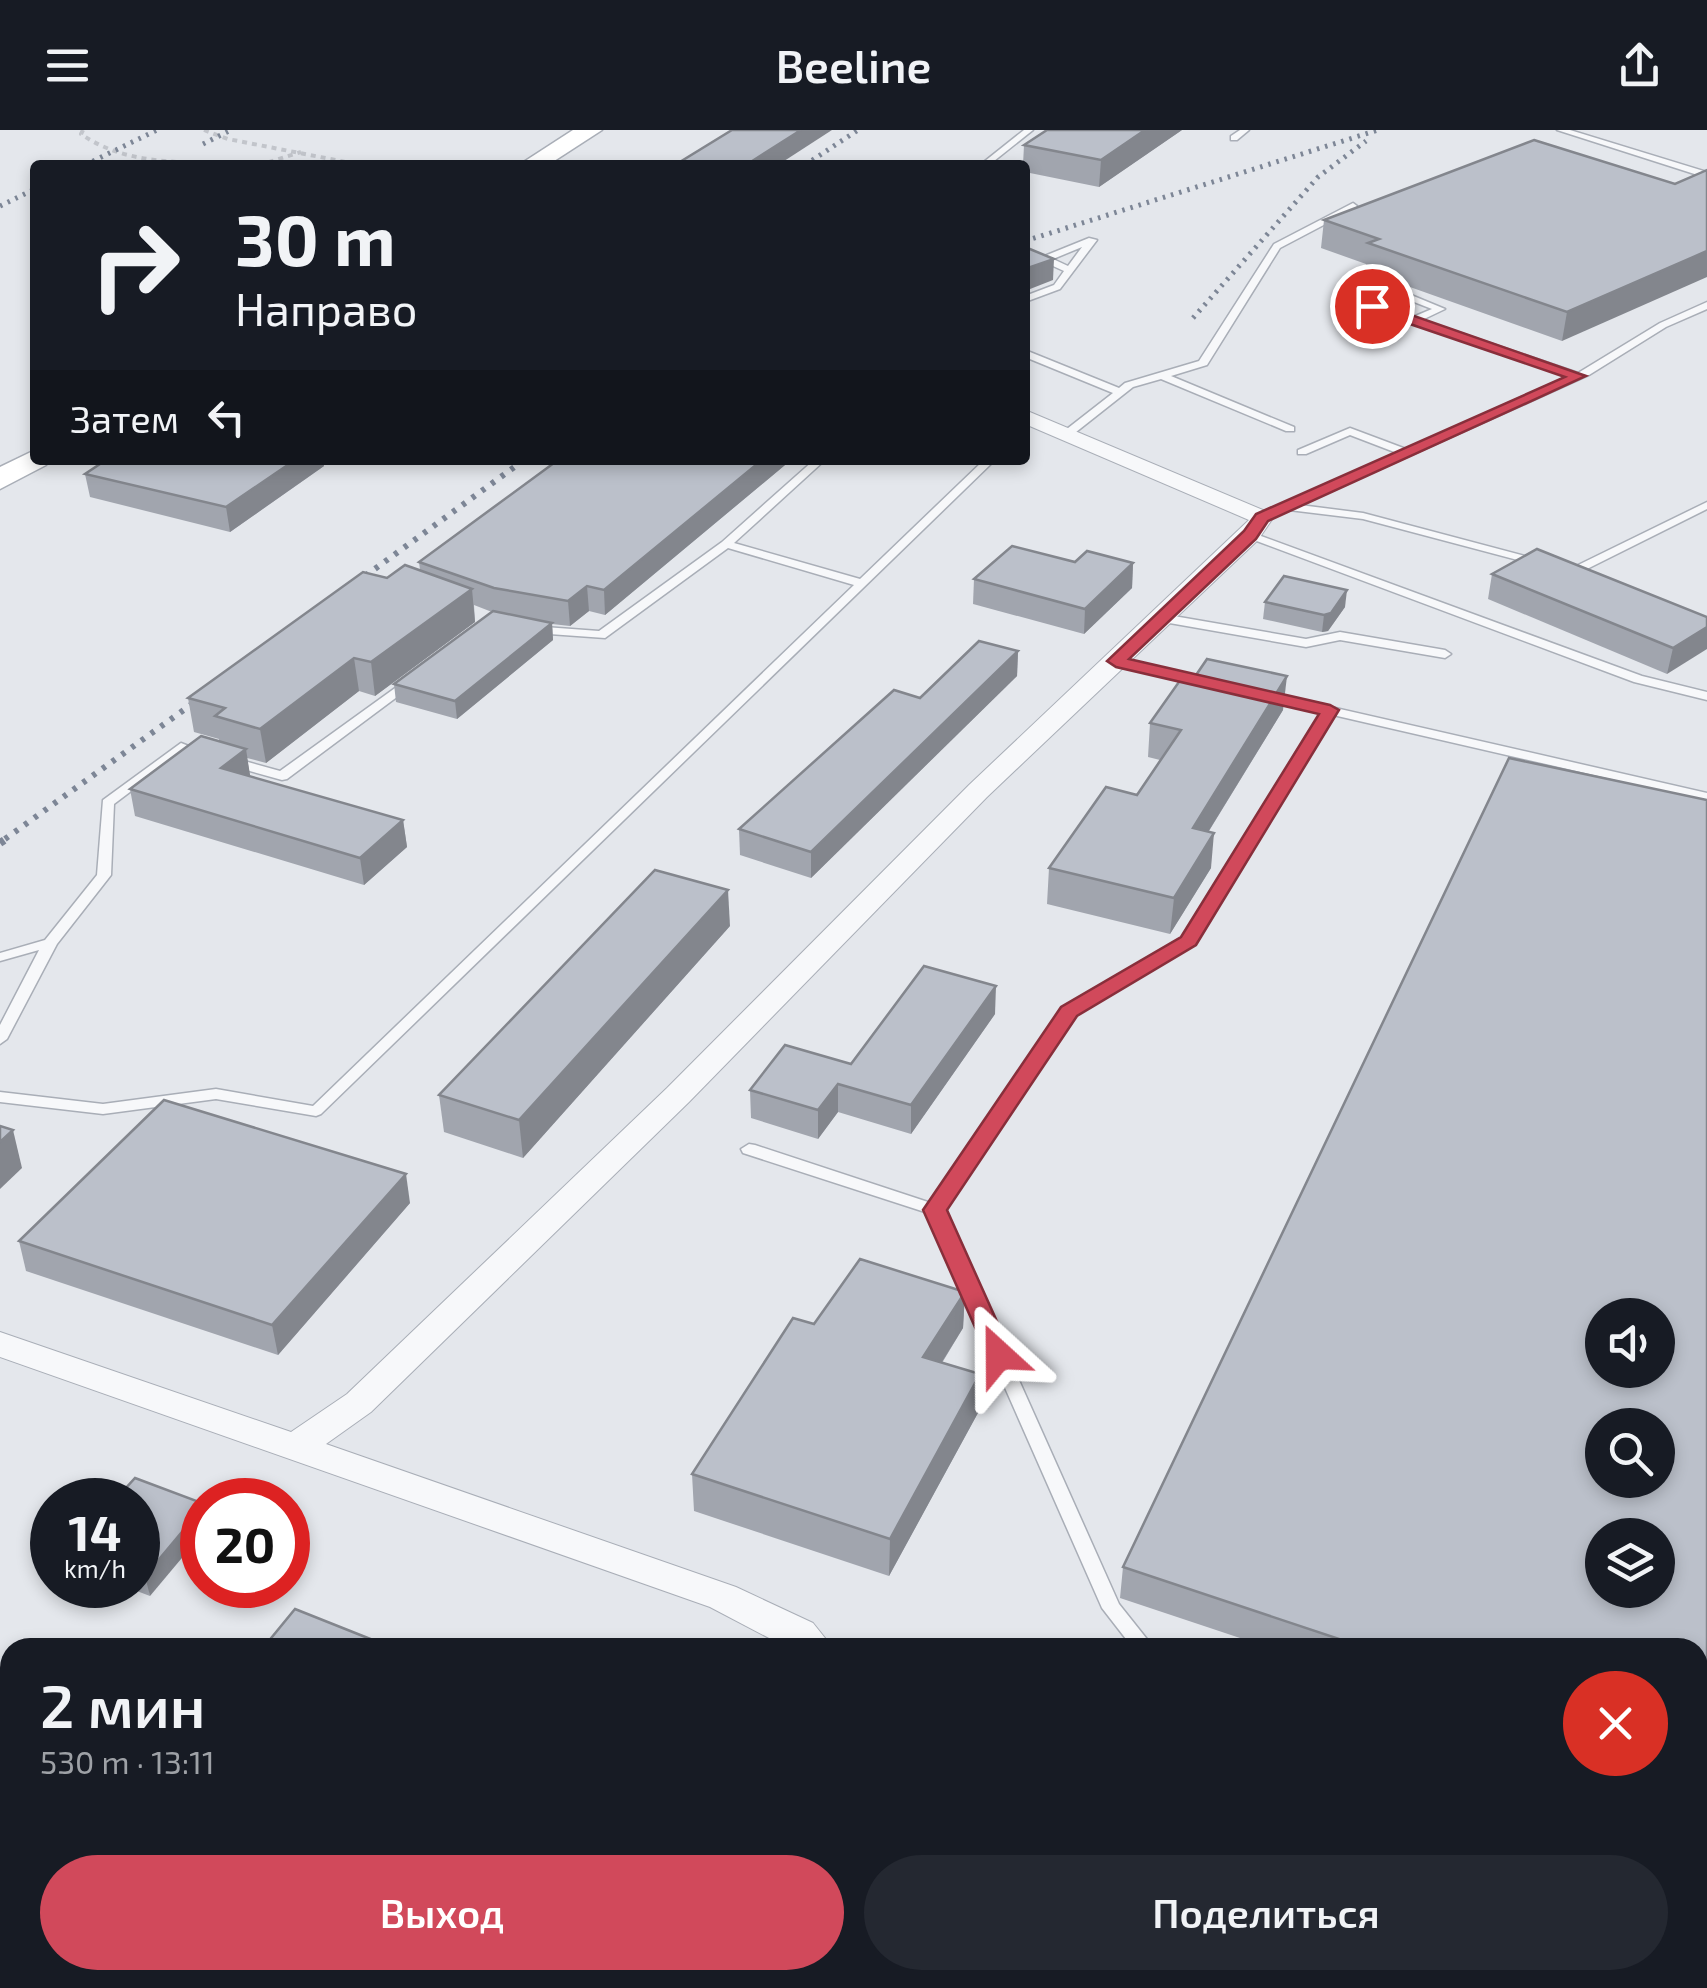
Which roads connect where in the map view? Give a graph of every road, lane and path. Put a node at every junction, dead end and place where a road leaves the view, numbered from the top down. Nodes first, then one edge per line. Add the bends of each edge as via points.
1 (82, 130) edge
2 (204, 130) edge
3 (590, 130) edge
4 (1029, 130) edge
5 (1245, 130) edge
6 (1562, 130) edge
7 (1234, 138) dead end
8 (302, 152) junction
9 (164, 160) edge
10 (276, 160) edge
11 (338, 160) edge
12 (540, 160) edge
13 (990, 160) edge
14 (1707, 174) edge
15 (1353, 206) edge
16 (1069, 270) dead end
17 (1379, 285) edge
18 (1030, 297) edge
19 (1707, 305) edge
20 (1372, 306) dead end
21 (1414, 320) junction
22 (1030, 355) edge
23 (1161, 375) junction
24 (1578, 376) junction
25 (1120, 392) junction
26 (1030, 421) edge
27 (1290, 429) dead end
28 (1067, 434) junction
29 (1302, 452) dead end
30 (1406, 454) junction
31 (30, 462) edge
32 (814, 465) edge
33 (985, 465) edge
34 (0, 480) edge
35 (1707, 505) edge
36 (1267, 520) junction
37 (726, 544) junction
38 (1573, 572) junction
39 (1591, 579) edge
40 (861, 583) junction
41 (1162, 618) junction
42 (527, 627) edge
43 (1445, 654) dead end
44 (1116, 661) junction
45 (418, 676) edge
46 (1216, 684) edge
47 (1254, 693) edge
48 (1707, 696) edge
49 (1330, 710) junction
50 (1707, 797) edge
51 (50, 944) junction
52 (0, 956) edge
53 (0, 1039) edge
54 (0, 1098) edge
55 (749, 1149) dead end
56 (935, 1210) junction
57 (0, 1344) edge
58 (296, 1446) junction
59 (804, 1638) edge
60 (1136, 1638) edge

1 - 9 path via 98,149
2 - 8 path
3 - 12 main road
4 - 13 lane
5 - 7 lane
6 - 14 lane
8 - 10 path
8 - 11 path
15 - 23 lane via 1277,246 1203,363
16 - 18 lane via 1057,287
17 - 21 lane via 1440,309
19 - 24 lane
20 - 21 lane
21 - 24 lane
22 - 25 lane
23 - 25 lane
23 - 27 lane
24 - 30 lane
25 - 28 lane
26 - 28 street
28 - 36 street
29 - 30 lane via 1350,431
30 - 36 lane
31 - 34 main road
32 - 37 lane
33 - 40 lane
35 - 38 lane
36 - 38 lane via 1363,516
36 - 41 street
36 - 48 lane via 1638,678
37 - 40 lane
37 - 42 lane via 601,635
38 - 39 lane
40 - 54 lane via 316,1111 216,1094 103,1109
41 - 43 lane via 1306,643 1340,636
41 - 44 street
44 - 46 lane
44 - 58 street via 359,1403
45 - 51 lane via 282,776 182,748 108,803 104,875
47 - 49 lane
49 - 50 lane
49 - 56 lane via 1189,941 1069,1012
51 - 52 lane
51 - 53 lane
55 - 56 lane
56 - 60 lane via 1111,1608
57 - 58 street
58 - 59 street via 723,1597

